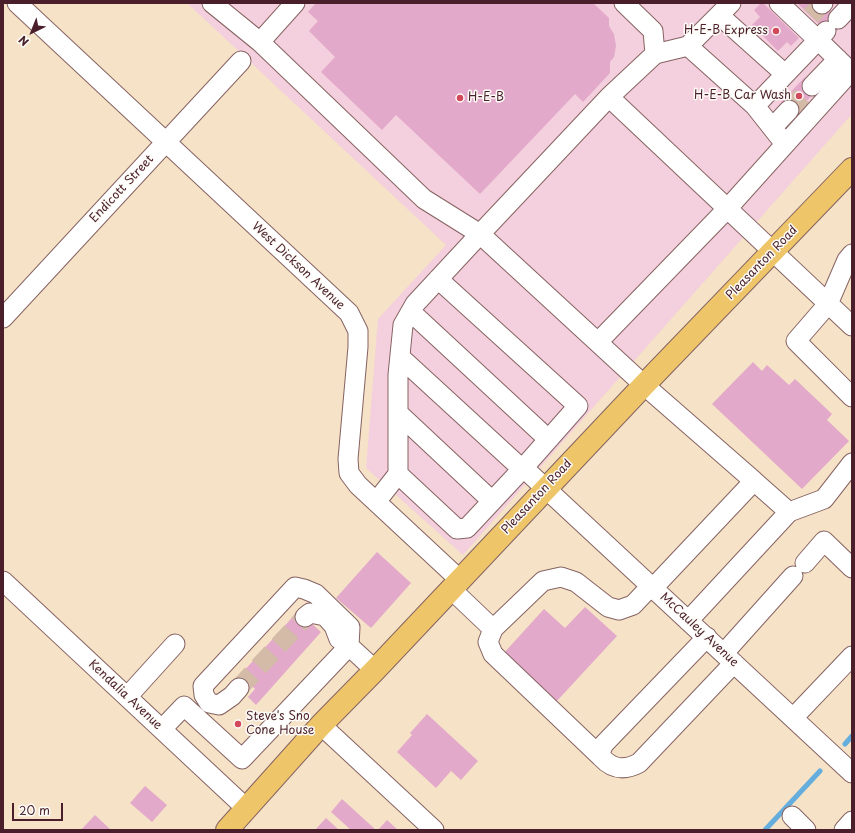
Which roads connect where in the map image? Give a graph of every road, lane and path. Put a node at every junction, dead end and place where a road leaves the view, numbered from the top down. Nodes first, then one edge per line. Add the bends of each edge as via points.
1 (17, 3) edge
2 (212, 3) edge
3 (295, 3) edge
4 (624, 3) edge
5 (851, 4) edge
6 (786, 5) edge
7 (725, 9) edge
8 (814, 12) edge
9 (827, 30) junction
10 (260, 42) junction
11 (688, 46) junction
12 (655, 54) junction
13 (241, 61) dead end
14 (847, 67) edge
15 (785, 74) junction
16 (812, 86) tunnel mouth
17 (609, 97) junction
18 (755, 106) junction
19 (789, 110) tunnel mouth
20 (773, 127) junction
21 (165, 142) junction
22 (785, 144) junction
23 (852, 169) edge
24 (727, 209) junction
25 (480, 234) junction
26 (773, 252) junction
27 (852, 254) edge
28 (438, 279) junction
29 (828, 304) junction
30 (411, 312) junction
31 (3, 318) edge
32 (852, 326) edge
33 (598, 342) junction
34 (400, 357) junction
35 (644, 385) junction
36 (852, 397) edge
37 (398, 413) junction
38 (548, 439) junction
39 (851, 465) edge
40 (524, 468) junction
41 (398, 474) junction
42 (754, 481) junction
43 (546, 488) junction
44 (492, 501) junction
45 (376, 502) junction
46 (789, 512) junction
47 (852, 568) edge
48 (3, 581) edge
49 (455, 584) junction
50 (652, 587) junction
51 (305, 618) tunnel mouth
52 (688, 621) junction
53 (493, 629) junction
54 (706, 637) junction
55 (175, 644) dead end
56 (349, 646) junction
57 (852, 656) edge
58 (729, 658) junction
59 (375, 670) junction
60 (239, 688) tunnel mouth
61 (127, 697) junction
62 (793, 718) junction
63 (321, 725) junction
64 (162, 730) junction
65 (601, 757) junction
66 (852, 773) edge
67 (246, 809) junction
68 (792, 816) dead end
69 (852, 821) edge
70 (227, 830) edge
71 (434, 830) edge
72 (806, 830) edge
73 (844, 830) edge

1 - 21 street, West Dickson Avenue
2 - 10 street
3 - 10 street
4 - 12 street via 653,31
5 - 9 street
6 - 8 street
7 - 11 street
7 - 15 street
8 - 9 street
9 - 14 street
9 - 15 street
10 - 25 street via 424,199
11 - 12 street
11 - 18 street
12 - 17 street
13 - 21 street, Endicott Street
14 - 16 street
14 - 22 street
15 - 18 street
17 - 24 street
17 - 25 street
18 - 20 street
19 - 20 street
20 - 22 street
21 - 31 street, Endicott Street
21 - 45 street, West Dickson Avenue via 349,313 358,331 349,473
22 - 24 street
23 - 26 main road, Pleasanton Road
24 - 26 street
24 - 33 street
25 - 28 street
25 - 33 street
26 - 29 street
26 - 35 main road, Pleasanton Road
27 - 29 street
28 - 30 street
28 - 38 street via 578,406
29 - 32 street
29 - 36 street via 796,341
30 - 34 street via 403,325
30 - 38 street
33 - 35 street
34 - 37 street
34 - 40 street, McCauley Avenue
35 - 42 street
35 - 43 main road, Pleasanton Road
37 - 41 street
37 - 44 street
38 - 40 street
39 - 46 street via 824,498
40 - 43 street, McCauley Avenue
40 - 44 street
41 - 44 street via 457,529 467,528
41 - 45 street
42 - 46 street
42 - 50 street
43 - 49 main road, Pleasanton Road
43 - 50 street, McCauley Avenue
45 - 49 street, West Dickson Avenue
46 - 52 street
47 - 58 street via 824,541
48 - 61 street, Kendalia Avenue
49 - 53 street, West Dickson Avenue
49 - 59 main road, Pleasanton Road
50 - 52 street, McCauley Avenue
50 - 53 street via 633,605 619,610 608,607 576,582 561,577 544,581
51 - 56 street via 310,613 325,616 334,626 339,639
52 - 54 street, McCauley Avenue
53 - 65 street via 488,642 493,654
54 - 58 street, McCauley Avenue
54 - 65 street via 604,744
55 - 61 street
56 - 59 street
56 - 60 street via 350,627 316,594 295,587 203,686 204,695 209,703 219,705
56 - 64 street via 242,758 184,706
57 - 62 street
58 - 62 street, McCauley Avenue
58 - 65 street via 639,763 630,768 618,767 608,764
59 - 63 main road, Pleasanton Road
61 - 64 street, Kendalia Avenue
62 - 66 street, McCauley Avenue
63 - 67 main road, Pleasanton Road
63 - 71 street
64 - 67 street, Kendalia Avenue
67 - 70 main road, Pleasanton Road
68 - 72 street
69 - 73 street

